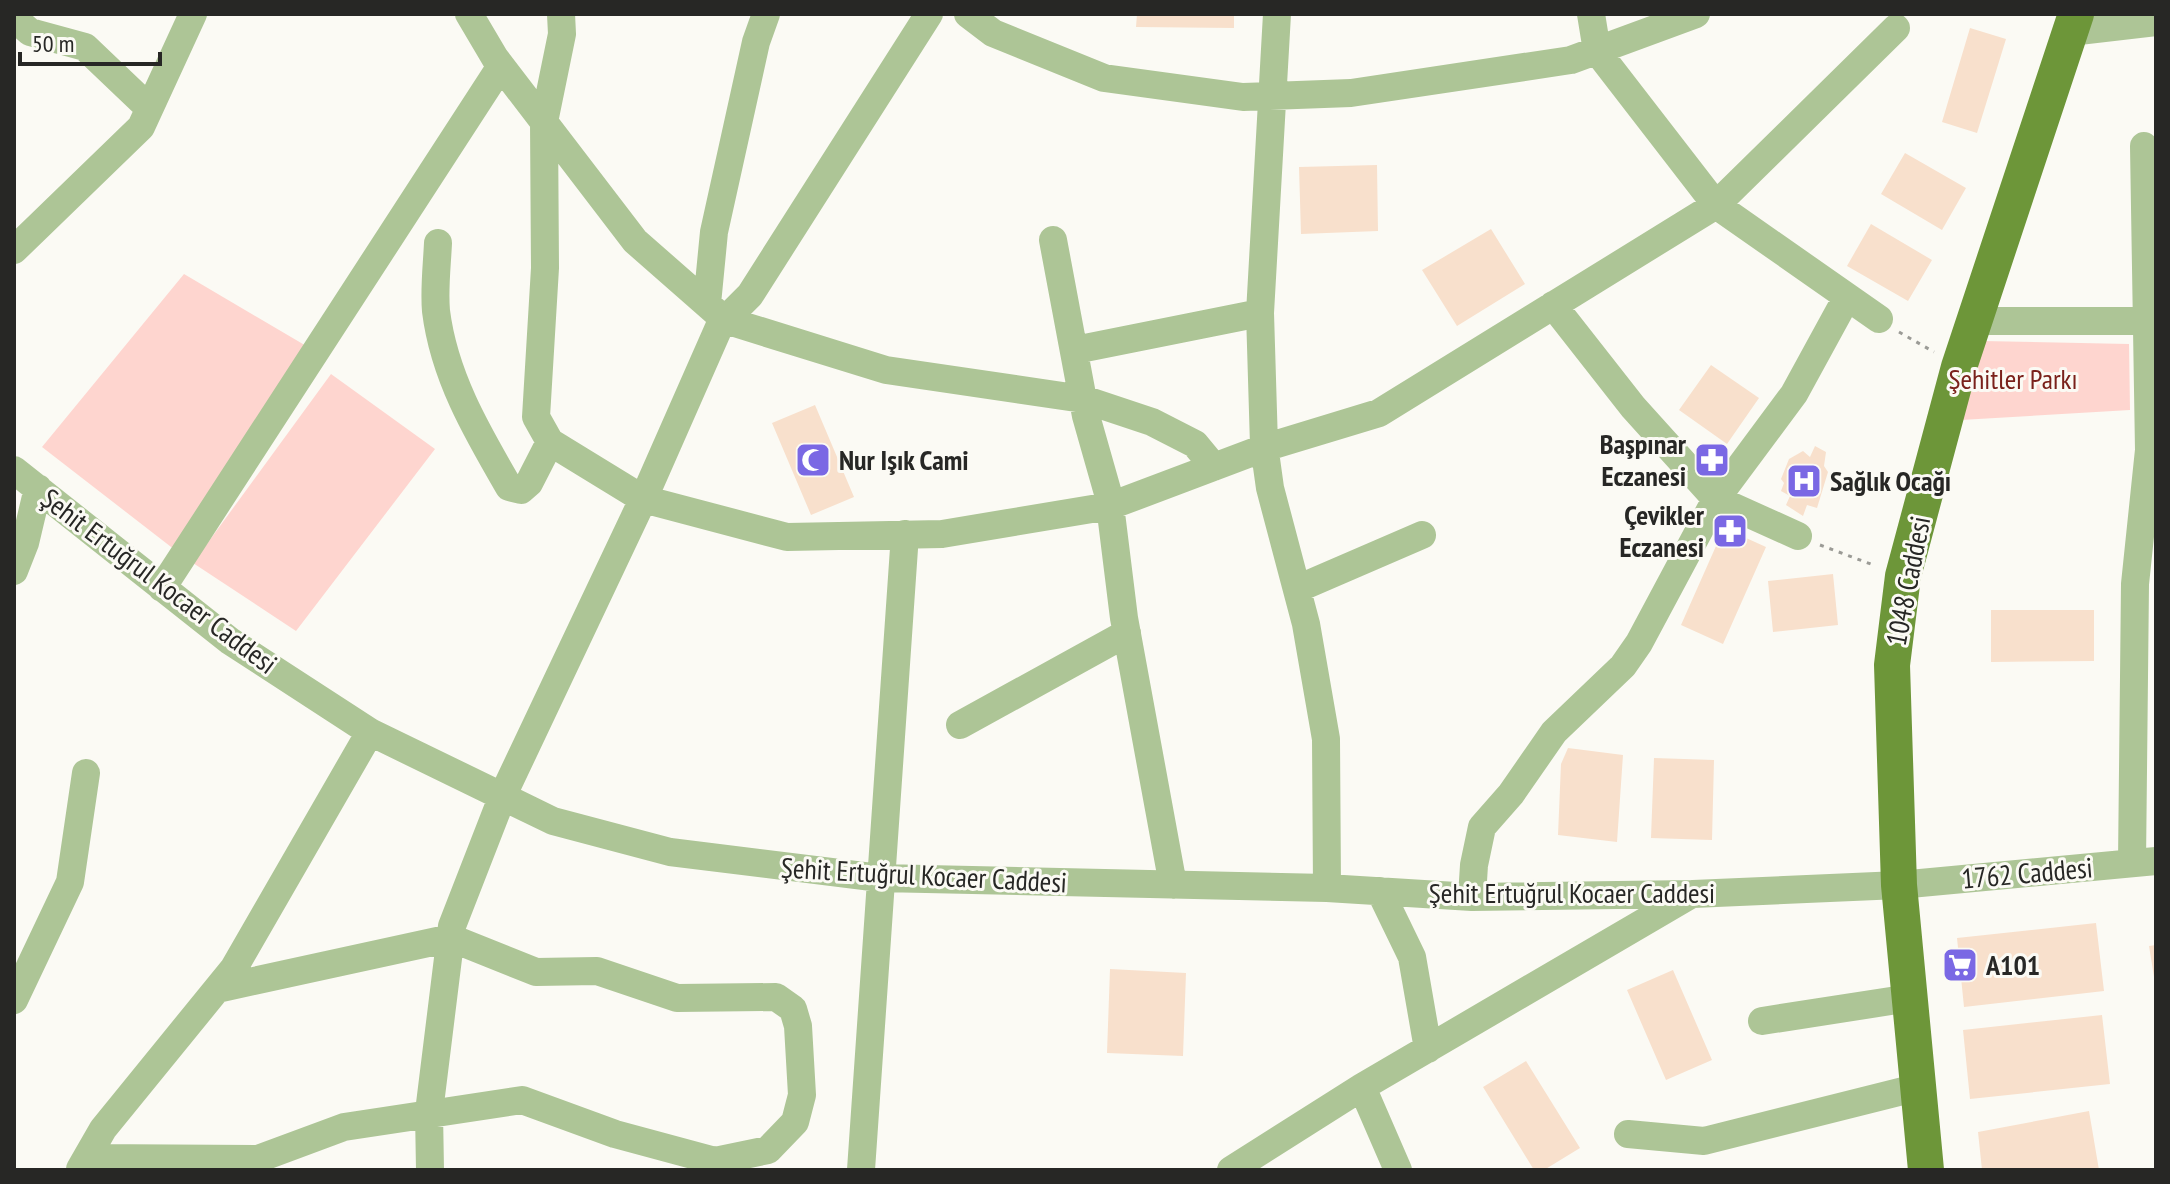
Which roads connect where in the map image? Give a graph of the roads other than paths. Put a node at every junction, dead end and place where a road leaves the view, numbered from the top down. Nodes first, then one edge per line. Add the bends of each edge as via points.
1 (193, 14) edge
2 (469, 14) edge
3 (561, 14) edge
4 (766, 14) edge
5 (929, 14) edge
6 (968, 14) edge
7 (1277, 14) edge
8 (1591, 14) edge
9 (1696, 14) edge
10 (14, 18) edge
11 (2156, 22) edge
12 (2073, 23) edge
13 (1896, 28) dead end
14 (1597, 51) junction
15 (501, 66) junction
16 (1269, 96) junction
17 (149, 108) junction
18 (544, 122) junction
19 (2144, 146) dead end
20 (1716, 205) junction
21 (1053, 240) dead end
22 (438, 243) dead end
23 (15, 246) edge
24 (1847, 297) junction
25 (1553, 305) junction
26 (716, 312) junction
27 (1260, 313) junction
28 (1879, 319) road end
29 (1974, 321) junction
30 (2151, 321) edge
31 (1075, 350) junction
32 (1083, 399) junction
33 (550, 442) junction
34 (1264, 448) junction
35 (1214, 467) junction
36 (14, 470) edge
37 (38, 488) junction
38 (643, 499) junction
39 (1716, 499) junction
40 (1110, 506) junction
41 (905, 534) junction
42 (1422, 535) dead end
43 (1798, 536) road end
44 (14, 571) edge
45 (162, 588) junction
46 (1297, 589) junction
47 (1127, 633) junction
48 (960, 725) dead end
49 (370, 732) junction
50 (86, 773) dead end
51 (503, 795) junction
52 (2144, 862) edge
53 (880, 878) junction
54 (1173, 885) junction
55 (1899, 885) junction
56 (1327, 888) junction
57 (1380, 891) junction
58 (1693, 894) junction
59 (1472, 897) junction
60 (451, 938) junction
61 (217, 989) junction
62 (1910, 998) junction
63 (14, 1000) edge
64 (1762, 1021) dead end
65 (1428, 1049) junction
66 (1362, 1087) junction
67 (1919, 1087) junction
68 (429, 1112) junction
69 (1628, 1134) dead end
70 (84, 1164) edge
71 (430, 1170) edge
72 (861, 1170) edge
73 (1231, 1170) edge
74 (1398, 1170) edge
75 (1926, 1170) edge

1 - 17 street
2 - 15 street
3 - 18 street via 562,34
4 - 26 street via 714,232
5 - 26 street via 750,295
6 - 16 street via 993,33 1104,78
7 - 16 street
8 - 14 street
9 - 14 street
10 - 17 street via 30,32 85,47
11 - 12 street
12 - 29 main road, 1048 Caddesi
13 - 20 street
14 - 16 street via 1571,60 1351,93
14 - 20 street
15 - 18 street
15 - 45 street
16 - 27 street
17 - 23 street via 141,127
18 - 26 street via 635,241
18 - 33 street via 545,268 536,417
19 - 30 street
20 - 24 street
20 - 25 street
21 - 31 street
22 - 33 street via 436,310 447,362 470,420 509,487 521,490 529,483
24 - 28 street
24 - 39 street via 1794,394
25 - 34 street via 1379,413
25 - 39 street via 1633,407
26 - 32 street via 886,370
26 - 38 street
27 - 31 street
27 - 34 street
29 - 30 street
29 - 55 main road, 1048 Caddesi via 1903,576 1892,665
30 - 52 street via 2149,450 2135,584
31 - 32 street
32 - 35 street via 1152,422 1195,444
32 - 40 street
33 - 38 street
34 - 35 street
34 - 46 street
35 - 40 street
36 - 37 street, Şehit Ertuğrul Kocaer Caddesi
37 - 44 street
37 - 45 street, Şehit Ertuğrul Kocaer Caddesi
38 - 41 street via 787,537
38 - 51 street
39 - 43 street
39 - 59 street via 1623,666 1554,732 1482,827
40 - 41 street via 942,534
40 - 47 street
41 - 53 street
42 - 46 street
45 - 49 street, Şehit Ertuğrul Kocaer Caddesi via 230,641
46 - 56 street via 1326,739
47 - 48 street
47 - 54 street
49 - 51 street, Şehit Ertuğrul Kocaer Caddesi
49 - 61 street
50 - 63 street via 70,882
51 - 53 street, Şehit Ertuğrul Kocaer Caddesi via 553,821 670,852
51 - 60 street
52 - 55 street, 1762 Caddesi
53 - 54 street, Şehit Ertuğrul Kocaer Caddesi
53 - 72 street
54 - 56 street, Şehit Ertuğrul Kocaer Caddesi
55 - 58 street, Şehit Ertuğrul Kocaer Caddesi
55 - 62 main road, 1048 Caddesi
56 - 57 street, Şehit Ertuğrul Kocaer Caddesi
57 - 59 street, Şehit Ertuğrul Kocaer Caddesi
57 - 65 street via 1412,957
58 - 59 street, Şehit Ertuğrul Kocaer Caddesi
58 - 65 street
60 - 61 street
60 - 68 street
60 - 68 street via 536,972 597,971 677,998 776,997 793,1009 798,1026 802,1095 795,1122 768,1150 715,1161 615,1134 522,1100
61 - 70 street via 103,1129
62 - 64 street
62 - 67 main road, 1048 Caddesi
65 - 66 street
66 - 73 street
66 - 74 street
67 - 69 street via 1704,1141
67 - 75 main road, 1048 Caddesi
68 - 70 street via 344,1127 258,1159
68 - 71 street

